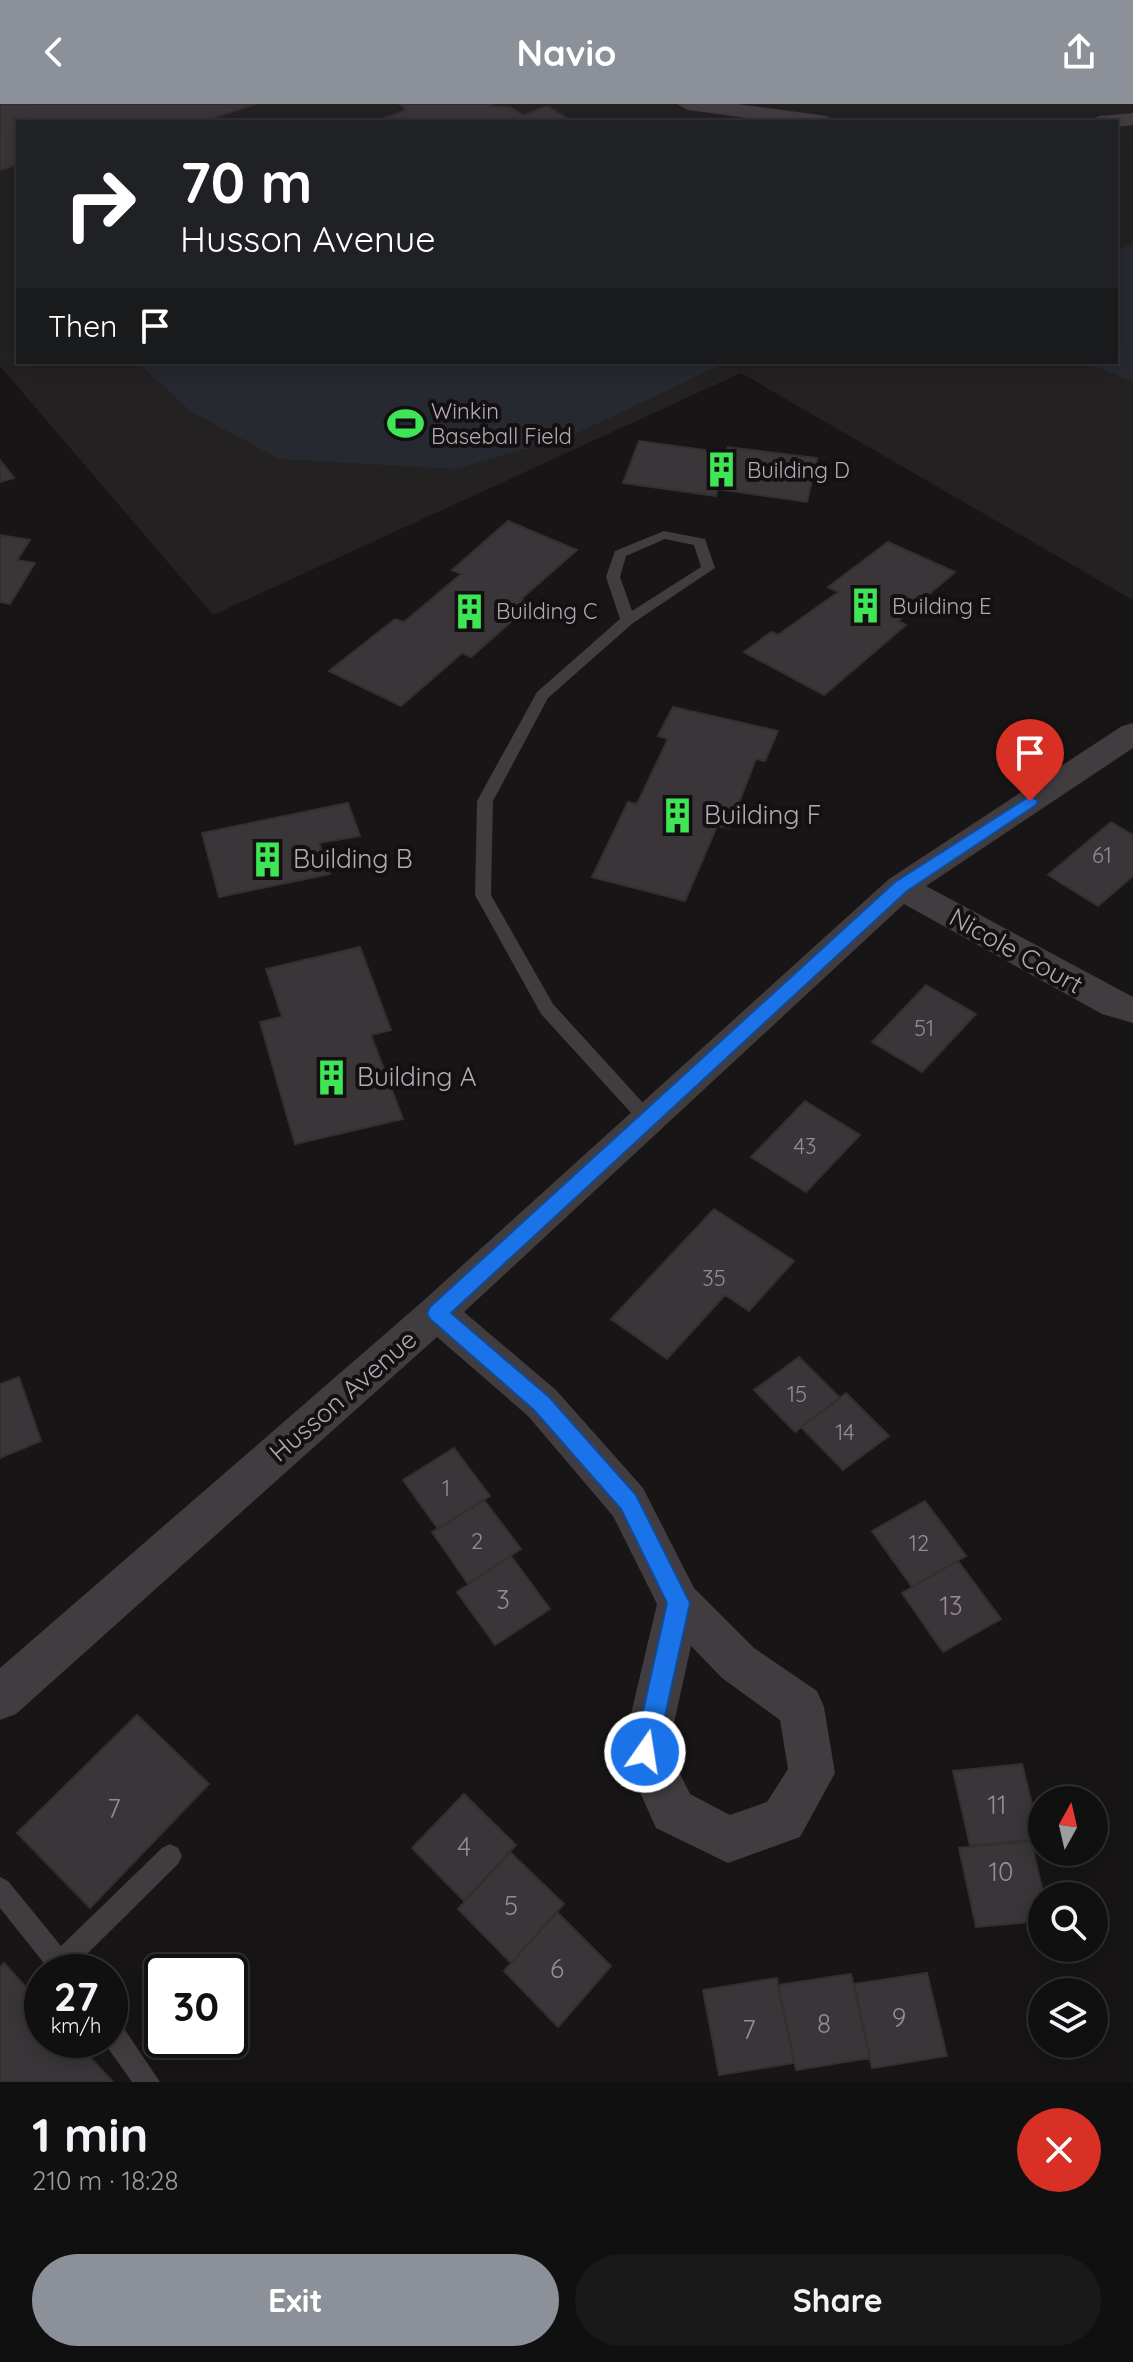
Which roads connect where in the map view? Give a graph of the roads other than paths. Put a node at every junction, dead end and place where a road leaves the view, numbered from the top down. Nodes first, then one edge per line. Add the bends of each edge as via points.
1 (688, 104) edge
2 (812, 120) edge
3 (628, 620) junction
4 (1133, 733) edge
5 (901, 887) junction
6 (1133, 1010) edge
7 (649, 1121) junction
8 (437, 1313) junction
9 (679, 1603) junction
10 (0, 1698) edge
11 (170, 1856) dead end
12 (0, 1889) edge
13 (53, 1954) edge
14 (77, 1954) edge
15 (128, 2055) edge
16 (147, 2082) edge

1 - 2 street
3 - 3 lane via 708,568 700,542 664,535 620,554 613,577
3 - 7 lane via 542,695 485,801 483,895 547,1009
4 - 5 street, Husson Avenue
5 - 6 street, Nicole Court via 1114,1005
5 - 7 street, Husson Avenue
7 - 8 street, Husson Avenue
8 - 9 street via 542,1403 628,1502
8 - 10 street, Husson Avenue
9 - 9 street via 645,1752 673,1811 728,1839 783,1820 812,1773 801,1707 738,1663
11 - 14 lane
12 - 13 lane
15 - 16 lane

